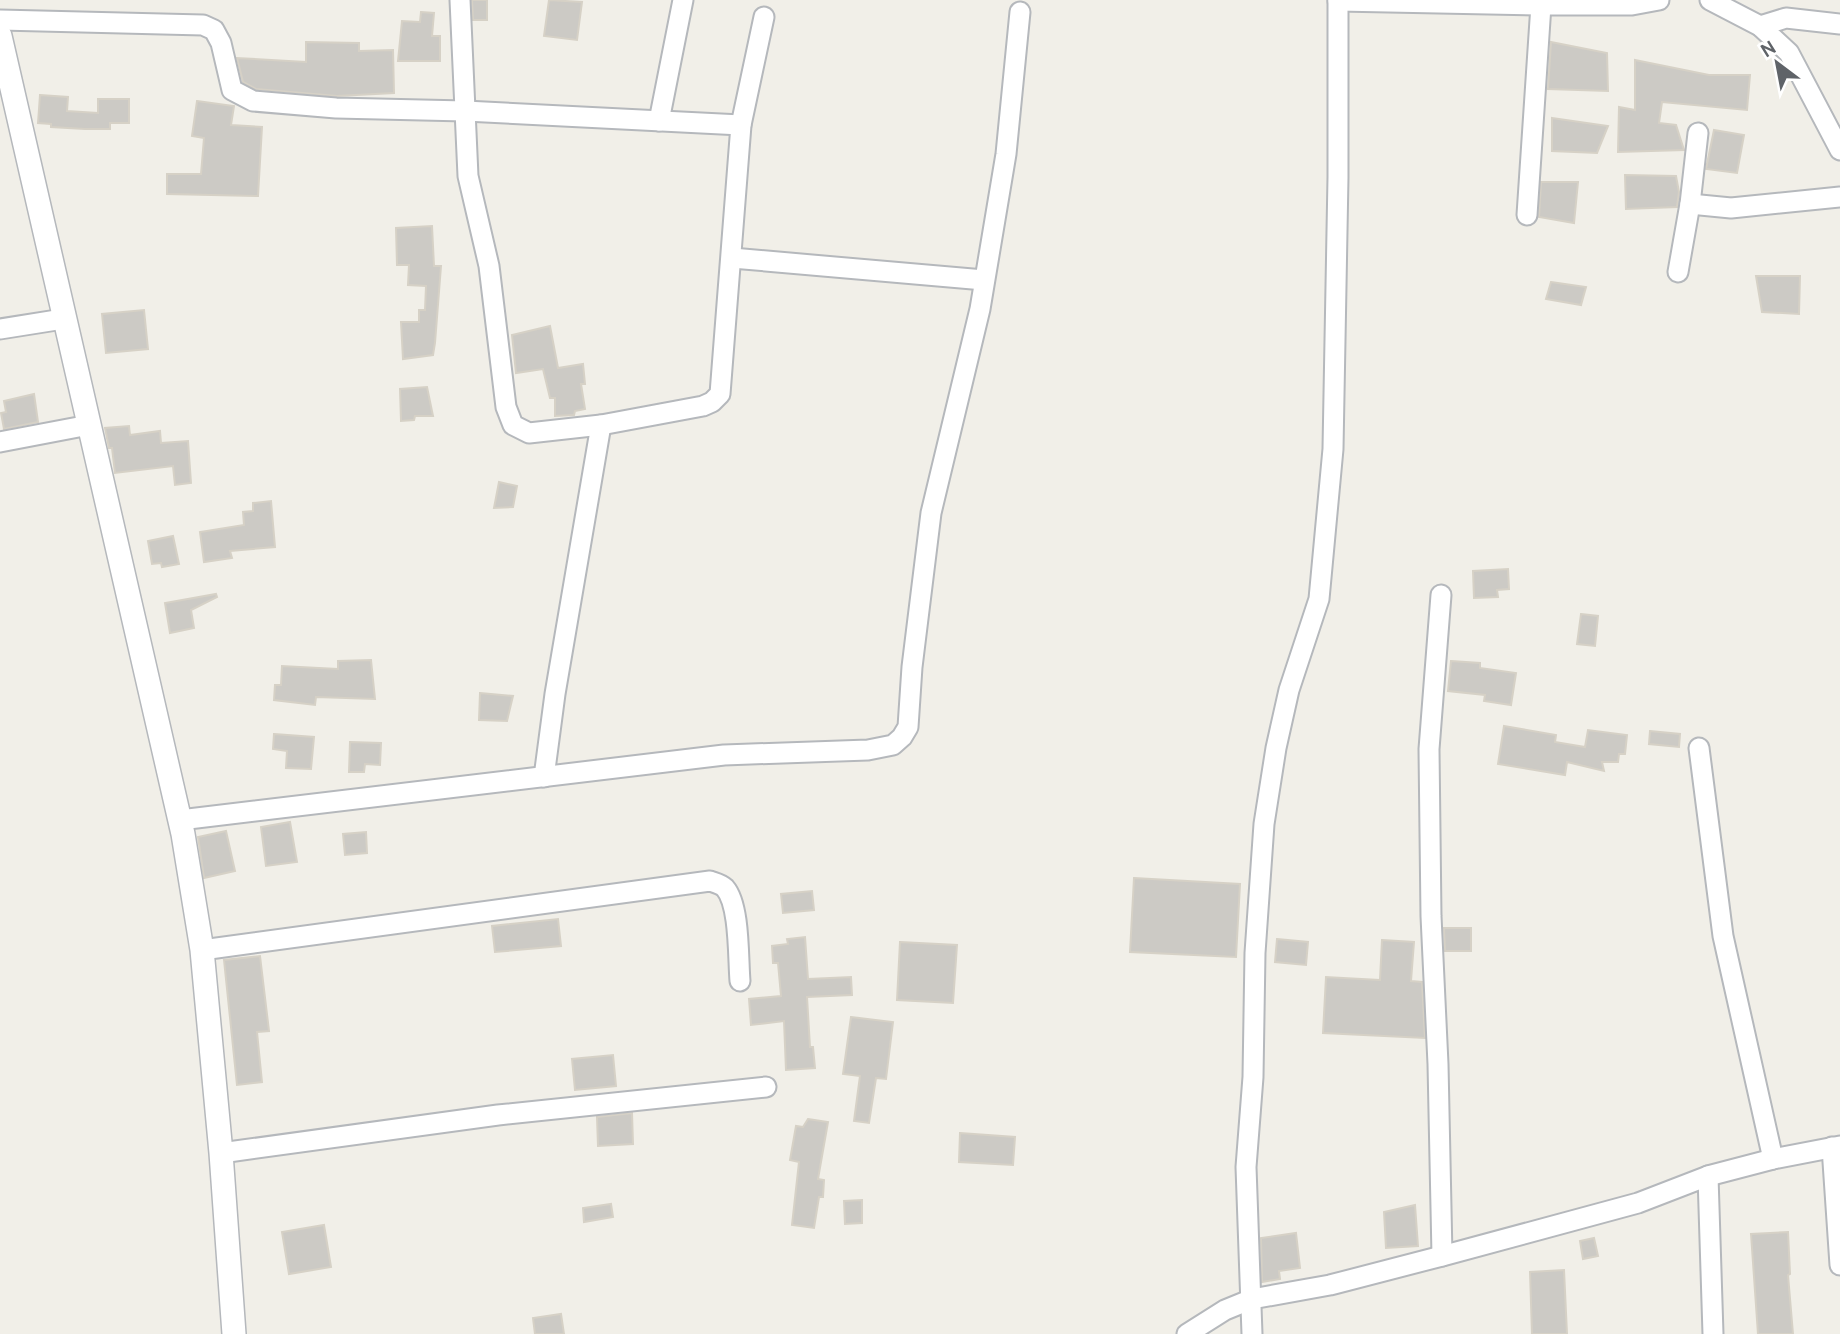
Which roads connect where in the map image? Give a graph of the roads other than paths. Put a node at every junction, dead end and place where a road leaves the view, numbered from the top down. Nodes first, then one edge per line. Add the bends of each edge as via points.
1 (460, 0) edge
2 (683, 0) edge
3 (1338, 0) edge
4 (1659, 0) edge
5 (1710, 0) edge
6 (1541, 5) junction
7 (1020, 12) dead end
8 (764, 16) dead end
9 (0, 20) edge
10 (1840, 24) edge
11 (1760, 26) junction
12 (0, 36) edge
13 (465, 111) junction
14 (659, 121) junction
15 (741, 125) junction
16 (1698, 133) dead end
17 (1840, 150) edge
18 (1840, 197) edge
19 (1690, 204) junction
20 (1527, 215) dead end
21 (732, 258) junction
22 (1678, 272) dead end
23 (985, 280) junction
24 (63, 319) junction
25 (0, 329) edge
26 (89, 425) junction
27 (601, 425) junction
28 (0, 442) edge
29 (1441, 595) dead end
30 (1699, 748) dead end
31 (544, 777) junction
32 (180, 820) junction
33 (202, 950) junction
34 (740, 981) dead end
35 (766, 1087) dead end
36 (1836, 1147) edge
37 (221, 1153) junction
38 (1773, 1159) junction
39 (1708, 1176) junction
40 (1442, 1256) junction
41 (1840, 1265) edge
42 (1252, 1299) junction
43 (234, 1334) edge
44 (1187, 1334) edge
45 (1252, 1334) edge
46 (1713, 1334) edge

1 - 13 street
2 - 14 street
3 - 6 street
3 - 42 street via 1333,449 1319,599 1289,690 1264,824 1246,1167
4 - 6 street via 1632,5
5 - 11 street
6 - 20 street
7 - 23 street via 1006,154
8 - 15 street
9 - 13 street via 203,25 214,30 221,43 232,90 253,101
10 - 11 street via 1786,18
11 - 17 street via 1789,53
12 - 24 street
13 - 14 street
13 - 27 street via 468,176 489,266 506,407 513,425 529,433
14 - 15 street
15 - 21 street
16 - 19 street
18 - 19 street via 1731,208
19 - 22 street
21 - 23 street
21 - 27 street via 720,394 703,406
23 - 31 street via 931,513 908,727 902,737 893,745 868,750 724,755
24 - 25 street
24 - 26 street
26 - 28 street
26 - 32 street
27 - 31 street
29 - 40 street via 1429,749
30 - 38 street via 1723,936
31 - 32 street
32 - 33 street
33 - 34 street via 710,881 723,885 731,896
33 - 37 street
35 - 37 street via 498,1115
36 - 38 street
36 - 41 street
37 - 43 street
38 - 39 street
39 - 40 street via 1638,1203
39 - 46 street
40 - 42 street via 1330,1285
42 - 44 street via 1224,1310
42 - 45 street

